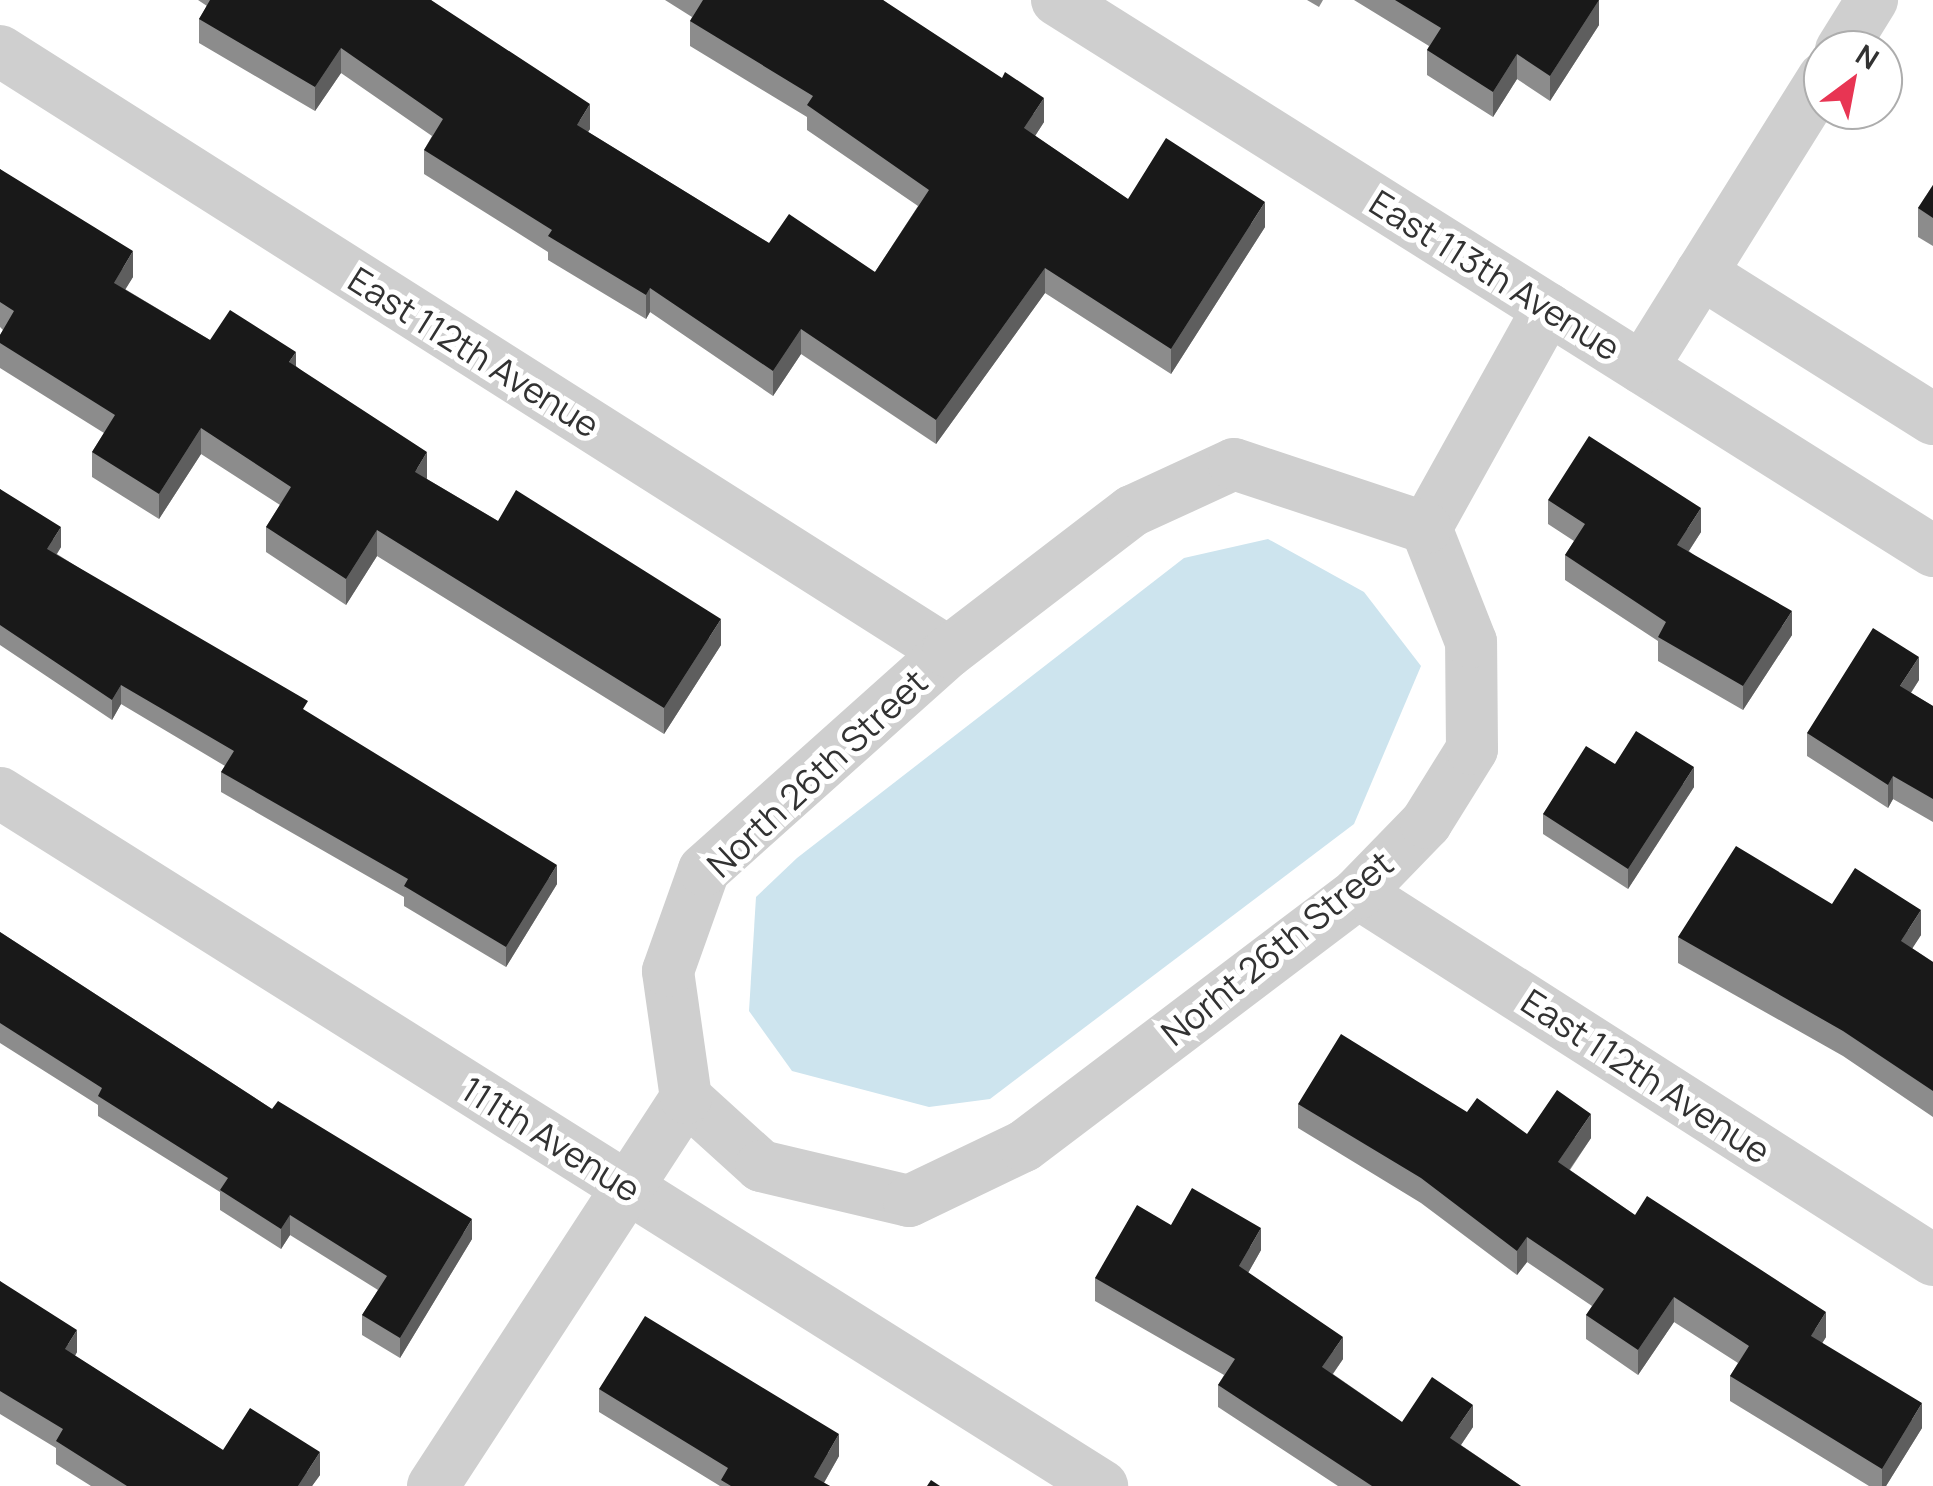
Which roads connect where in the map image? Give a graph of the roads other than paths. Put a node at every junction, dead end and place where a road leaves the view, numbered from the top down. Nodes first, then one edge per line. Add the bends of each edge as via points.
1 (1057, 0) edge
2 (1872, 0) edge
3 (1853, 30) edge
4 (0, 51) edge
5 (1803, 110) edge
6 (1702, 273) junction
7 (1548, 309) junction
8 (1642, 368) junction
9 (1933, 419) edge
10 (1426, 528) junction
11 (1933, 550) edge
12 (948, 652) junction
13 (0, 793) edge
14 (1358, 893) junction
15 (686, 1098) junction
16 (626, 1186) junction
17 (1933, 1260) edge
18 (433, 1486) edge
19 (1102, 1486) edge

1 - 7 street, East 113th Avenue
2 - 3 street
4 - 12 street, East 112th Avenue
5 - 6 street
6 - 8 street
6 - 9 street
7 - 8 street, East 113th Avenue
7 - 10 street
8 - 11 street, East 113th Avenue
10 - 12 street, North 26th Street via 1234,464 1132,511
10 - 14 street, Norht 26th Street via 1471,642 1472,748 1426,823
12 - 15 street, North 26th Street via 704,870 668,971
13 - 16 street, 111th Avenue
14 - 15 street, Norht 26th Street via 1024,1146 909,1201 761,1166
14 - 17 street, East 112th Avenue
15 - 16 street
16 - 18 street
16 - 19 street, 111th Avenue

